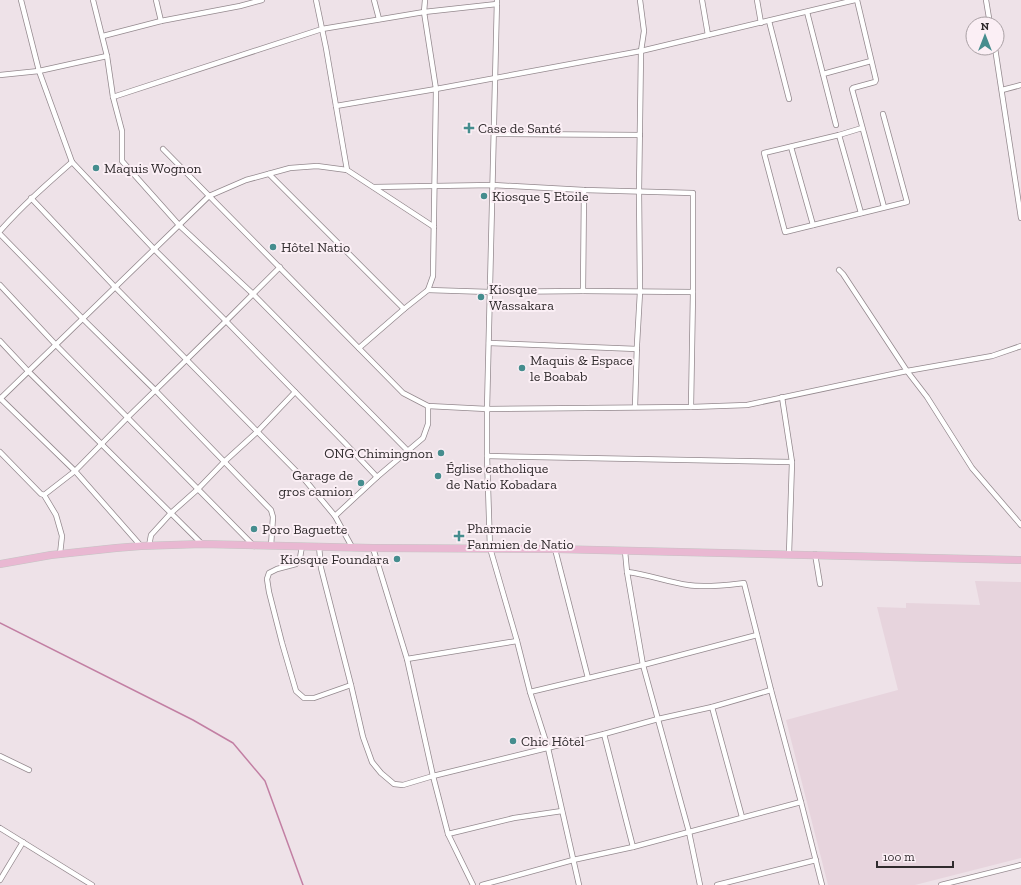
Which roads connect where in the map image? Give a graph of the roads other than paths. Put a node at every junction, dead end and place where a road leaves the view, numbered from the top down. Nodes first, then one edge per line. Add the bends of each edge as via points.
1 (21, 0) edge
2 (94, 0) edge
3 (156, 0) edge
4 (262, 0) edge
5 (316, 0) edge
6 (374, 0) edge
7 (425, 0) edge
8 (640, 0) edge
9 (702, 0) edge
10 (757, 0) edge
11 (856, 0) edge
12 (986, 0) edge
13 (497, 2) edge
14 (424, 12) junction
15 (807, 12) junction
16 (989, 16) edge
17 (379, 19) junction
18 (161, 21) junction
19 (769, 21) junction
20 (761, 23) junction
21 (322, 29) junction
22 (708, 34) junction
23 (103, 36) junction
24 (641, 51) junction
25 (107, 56) junction
26 (996, 56) edge
27 (871, 61) junction
28 (39, 71) junction
29 (823, 74) junction
30 (0, 75) edge
31 (496, 78) junction
32 (1021, 85) edge
33 (436, 89) junction
34 (1002, 90) junction
35 (112, 97) junction
36 (789, 99) dead end
37 (336, 106) junction
38 (883, 114) dead end
39 (836, 125) dead end
40 (862, 128) junction
41 (494, 134) junction
42 (640, 135) junction
43 (839, 136) junction
44 (791, 146) junction
45 (162, 148) dead end
46 (72, 162) junction
47 (347, 170) junction
48 (269, 174) junction
49 (493, 185) junction
50 (435, 186) junction
51 (374, 187) junction
52 (584, 190) junction
53 (639, 191) junction
54 (209, 196) junction
55 (31, 198) junction
56 (884, 207) junction
57 (861, 213) junction
58 (1021, 218) edge
59 (812, 224) junction
60 (179, 225) junction
61 (434, 227) junction
62 (0, 231) edge
63 (0, 234) edge
64 (154, 249) junction
65 (280, 267) junction
66 (839, 270) dead end
67 (0, 285) edge
68 (114, 288) junction
69 (428, 290) junction
70 (583, 291) junction
71 (490, 292) junction
72 (640, 292) junction
73 (693, 292) junction
74 (252, 294) junction
75 (404, 309) junction
76 (82, 319) junction
77 (226, 321) junction
78 (0, 341) edge
79 (489, 343) junction
80 (56, 345) junction
81 (1021, 346) edge
82 (359, 348) junction
83 (637, 349) junction
84 (186, 359) junction
85 (28, 371) junction
86 (907, 371) junction
87 (155, 390) junction
88 (295, 392) junction
89 (782, 397) junction
90 (0, 398) edge
91 (428, 406) junction
92 (634, 407) junction
93 (691, 407) junction
94 (487, 409) junction
95 (128, 417) junction
96 (257, 432) junction
97 (102, 444) junction
98 (408, 451) junction
99 (0, 452) edge
100 (487, 456) junction
101 (224, 462) junction
102 (792, 462) junction
103 (75, 471) junction
104 (377, 477) junction
105 (198, 489) junction
106 (44, 495) junction
107 (171, 513) junction
108 (335, 516) junction
109 (1021, 525) edge
110 (202, 544) junction
111 (145, 546) junction
112 (254, 546) junction
113 (271, 546) junction
114 (302, 546) junction
115 (319, 546) junction
116 (352, 547) junction
117 (373, 548) junction
118 (490, 548) junction
119 (555, 549) junction
120 (625, 551) junction
121 (60, 554) junction
122 (789, 554) junction
123 (815, 554) junction
124 (1021, 560) edge
125 (0, 564) edge
126 (627, 572) junction
127 (820, 584) dead end
128 (757, 635) junction
129 (517, 641) junction
130 (407, 659) junction
131 (643, 665) junction
132 (588, 678) junction
133 (351, 685) junction
134 (771, 690) junction
135 (530, 692) junction
136 (712, 707) junction
137 (658, 719) junction
138 (604, 734) junction
139 (548, 748) junction
140 (0, 756) edge
141 (29, 770) dead end
142 (432, 776) junction
143 (801, 802) junction
144 (562, 812) junction
145 (742, 817) junction
146 (0, 828) edge
147 (689, 832) junction
148 (448, 834) junction
149 (23, 842) junction
150 (633, 847) junction
151 (573, 860) junction
152 (816, 860) junction
153 (1021, 865) edge
154 (0, 880) edge
155 (92, 885) edge
156 (473, 885) edge
157 (482, 885) edge
158 (579, 885) edge
159 (700, 885) edge
160 (717, 885) edge
161 (822, 885) edge
162 (941, 885) edge

1 - 28 street
2 - 23 street
3 - 18 street
4 - 18 street
5 - 21 street
6 - 17 street
7 - 14 street
8 - 24 street via 644,31
9 - 22 street
10 - 20 street
11 - 15 street
11 - 27 street
12 - 16 street
13 - 14 street
13 - 31 street
14 - 17 street
14 - 33 street
15 - 19 street
15 - 29 street
17 - 21 street
18 - 23 street
19 - 20 street
19 - 36 street
20 - 22 street
21 - 35 street
21 - 37 street
22 - 24 street
23 - 25 street
24 - 31 street
24 - 42 street
25 - 28 street
25 - 35 street
26 - 34 street
27 - 29 street
27 - 40 street via 875,82 852,89
28 - 30 street
28 - 46 street
29 - 39 street
31 - 33 street
31 - 41 street
32 - 34 street
33 - 37 street
33 - 50 street
34 - 58 street
35 - 60 street via 122,131 122,161
37 - 47 street
38 - 56 street via 907,202
40 - 43 street
40 - 56 street
41 - 42 street
41 - 49 street
42 - 53 street
43 - 44 street
43 - 57 street
44 - 59 street
44 - 59 street via 764,153 781,218 785,232
45 - 54 street
46 - 55 street
46 - 64 street
47 - 48 street via 317,166 290,168
47 - 51 street
48 - 54 street via 246,180
48 - 75 street
49 - 50 street
49 - 52 street
49 - 71 street
50 - 51 street
50 - 61 street
51 - 61 street
52 - 53 street
52 - 70 street
53 - 72 street
53 - 73 street via 693,192
54 - 60 street
54 - 65 street
55 - 62 street
55 - 68 street
56 - 57 street
57 - 59 street
60 - 64 street
60 - 74 street
61 - 69 street via 433,276
63 - 76 street
64 - 68 street
64 - 77 street
65 - 74 street
65 - 82 street
66 - 86 street
67 - 80 street
68 - 76 street
68 - 84 street
69 - 71 street
69 - 75 street
70 - 71 street
70 - 72 street
71 - 79 street
72 - 73 street
72 - 83 street
73 - 93 street
74 - 77 street
74 - 98 street
75 - 82 street
76 - 80 street
76 - 87 street
77 - 84 street
77 - 88 street
78 - 85 street
79 - 83 street
79 - 94 street
80 - 85 street
80 - 95 street
81 - 86 street via 992,356
82 - 91 street via 403,393
83 - 92 street
84 - 87 street
84 - 96 street
85 - 90 street
85 - 97 street
86 - 89 street
86 - 109 street via 927,397 972,468
87 - 95 street
87 - 101 street
88 - 96 street
88 - 104 street
89 - 93 street via 747,405
89 - 102 street
90 - 103 street
91 - 94 street
91 - 98 street via 428,424 423,438
92 - 93 street
92 - 94 street
94 - 100 street
95 - 97 street
95 - 105 street
96 - 101 street
96 - 108 street
97 - 103 street
97 - 107 street
98 - 104 street
99 - 106 street
100 - 102 street
100 - 118 street
101 - 105 street
101 - 113 street via 271,510
102 - 122 street
103 - 106 street
103 - 111 street
104 - 108 street
105 - 107 street
105 - 112 street
106 - 121 street via 56,515 62,536
107 - 110 street
107 - 111 street via 151,535
108 - 116 street
110 - 111 main road
110 - 112 main road
111 - 121 main road
112 - 113 main road
113 - 114 main road
114 - 115 main road
114 - 133 street via 296,564 269,572 267,579 296,691 304,698 314,698
115 - 116 main road
115 - 133 street via 321,568
116 - 117 main road
117 - 118 main road
117 - 130 street
118 - 119 main road
118 - 129 street
119 - 120 main road
119 - 132 street
120 - 122 main road
120 - 126 street
121 - 125 main road
122 - 123 main road
123 - 124 main road
123 - 127 street
126 - 128 street via 690,585 744,584
126 - 131 street
128 - 131 street
128 - 134 street
129 - 130 street
129 - 135 street
130 - 142 street
131 - 132 street
131 - 137 street
132 - 135 street
133 - 142 street via 363,737 372,762 381,773 394,784 403,785
134 - 136 street
134 - 143 street
135 - 139 street
136 - 137 street
136 - 145 street
137 - 138 street
137 - 147 street
138 - 139 street
138 - 150 street
139 - 142 street
139 - 144 street
140 - 141 street
142 - 148 street
143 - 145 street
143 - 152 street
144 - 148 street via 514,818
144 - 151 street
145 - 147 street
146 - 149 street
147 - 150 street
147 - 159 street
148 - 156 street
149 - 154 street
149 - 155 street
150 - 151 street
151 - 157 street
151 - 158 street
152 - 160 street
152 - 161 street
153 - 162 street

